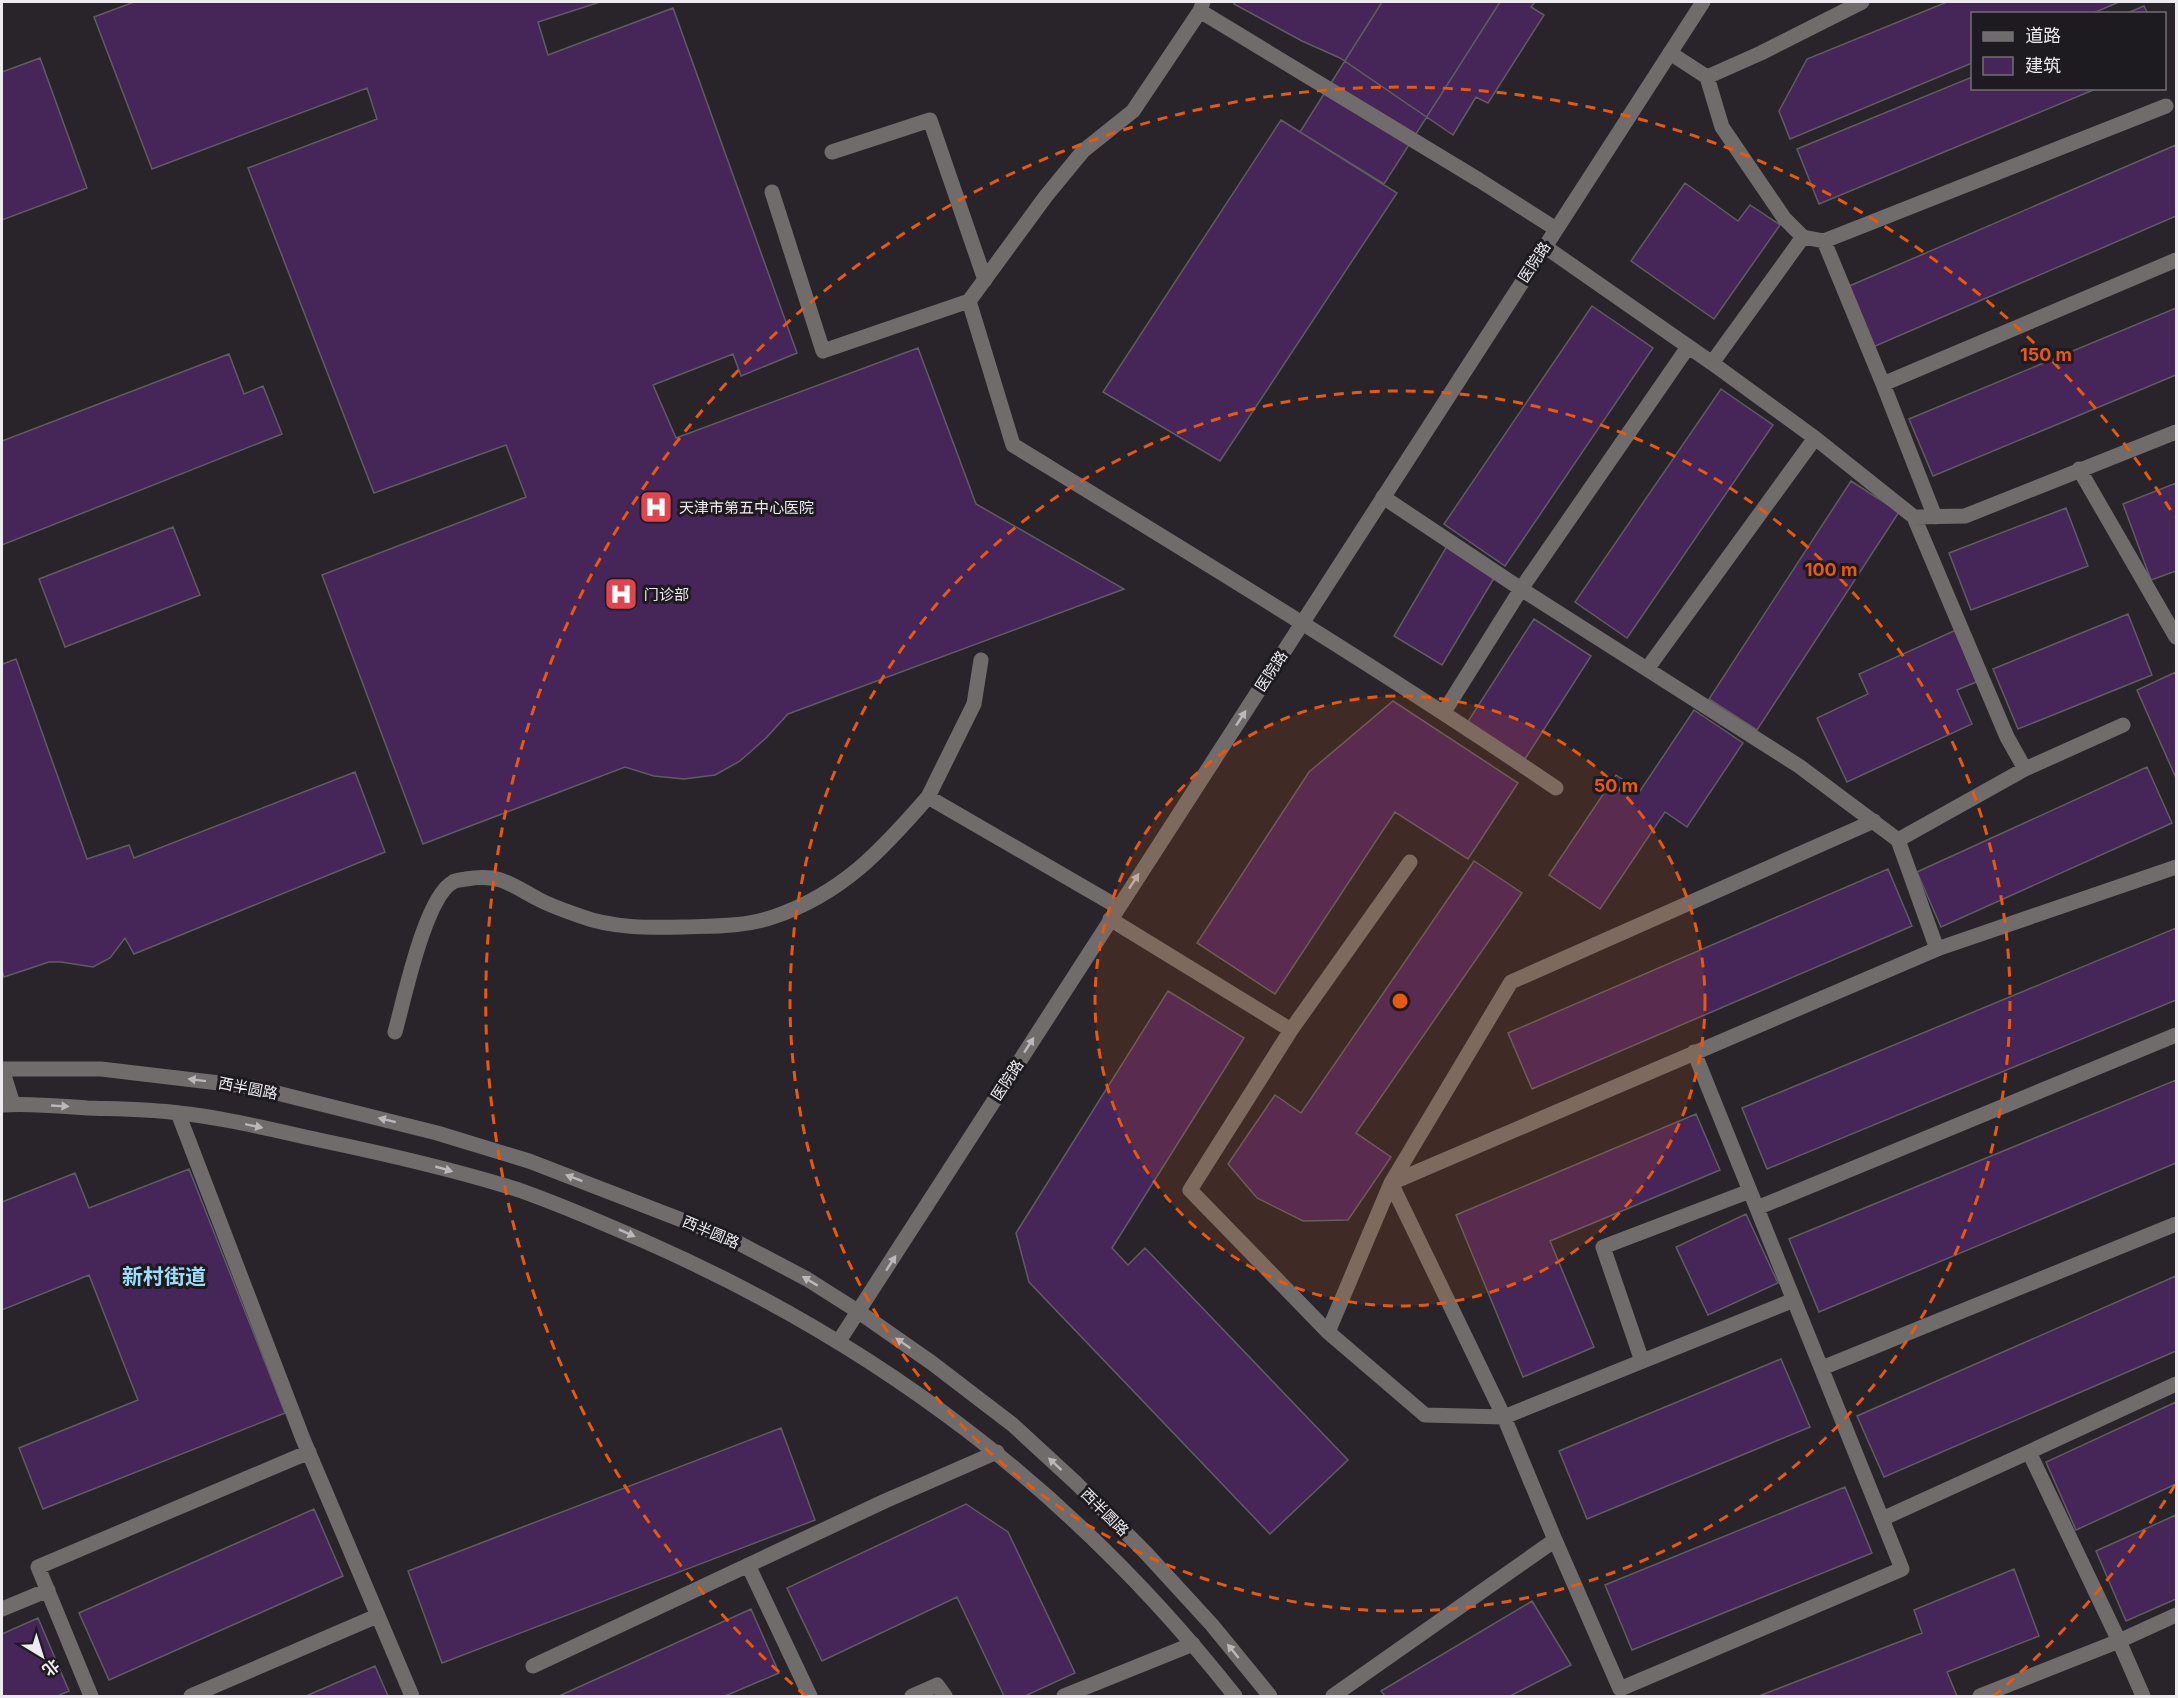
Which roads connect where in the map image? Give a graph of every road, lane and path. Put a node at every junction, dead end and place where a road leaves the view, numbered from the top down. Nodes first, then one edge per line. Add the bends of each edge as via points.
1 (1703, 2) edge
2 (1862, 2) edge
3 (1201, 6) edge
4 (1670, 53) junction
5 (1707, 77) junction
6 (2166, 106) dead end
7 (832, 152) dead end
8 (772, 192) dead end
9 (1556, 229) junction
10 (1803, 237) junction
11 (1824, 241) junction
12 (1544, 246) junction
13 (2176, 260) edge
14 (984, 280) junction
15 (969, 301) junction
16 (1688, 347) junction
17 (1712, 363) junction
18 (1883, 384) junction
19 (2176, 432) edge
20 (1815, 438) junction
21 (2079, 469) junction
22 (1383, 497) junction
23 (1914, 517) junction
24 (1935, 517) junction
25 (1521, 589) junction
26 (1303, 622) junction
27 (2176, 637) edge
28 (981, 660) dead end
29 (1647, 669) junction
30 (1444, 712) junction
31 (2123, 725) dead end
32 (2025, 769) junction
33 (1556, 788) dead end
34 (928, 797) junction
35 (1874, 822) junction
36 (1898, 840) junction
37 (1410, 862) dead end
38 (2176, 867) edge
39 (1114, 913) junction
40 (1936, 949) junction
41 (1291, 1030) junction
42 (395, 1032) dead end
43 (2176, 1035) edge
44 (1694, 1052) junction
45 (2, 1069) edge
46 (7, 1104) edge
47 (178, 1113) junction
48 (1391, 1183) junction
49 (1750, 1191) junction
50 (1757, 1208) junction
51 (2176, 1224) edge
52 (1794, 1300) junction
53 (859, 1312) junction
54 (1328, 1332) junction
55 (839, 1341) junction
56 (1642, 1361) junction
57 (1822, 1368) junction
58 (2176, 1383) edge
59 (1504, 1417) junction
60 (309, 1452) junction
61 (997, 1452) junction
62 (2029, 1452) junction
63 (1882, 1519) junction
64 (1555, 1540) junction
65 (748, 1565) junction
66 (48, 1590) junction
67 (2, 1609) edge
68 (2176, 1615) edge
69 (377, 1616) junction
70 (2119, 1641) junction
71 (1193, 1644) junction
72 (533, 1666) dead end
73 (1621, 1693) edge
74 (91, 1696) edge
75 (191, 1696) edge
76 (412, 1696) edge
77 (810, 1696) edge
78 (912, 1696) edge
79 (945, 1696) edge
80 (1064, 1696) edge
81 (1235, 1696) edge
82 (1270, 1696) edge
83 (1333, 1696) edge
84 (1980, 1696) edge
85 (2143, 1696) edge

1 - 4 street, 医院路
2 - 5 street
3 - 9 street
3 - 14 street via 1133,111 1083,151
4 - 5 street
4 - 9 street, 医院路
5 - 10 street via 1722,127 1784,218
6 - 11 street
7 - 14 street via 930,120
8 - 15 street via 823,351
9 - 12 street, 医院路
10 - 11 street
10 - 17 street
11 - 18 street
12 - 16 street
12 - 22 street, 医院路
13 - 18 street
14 - 15 street
15 - 26 street via 1013,445
16 - 17 street
16 - 25 street
17 - 20 street
18 - 24 street
19 - 21 street
20 - 23 street
20 - 29 street
21 - 24 street via 1965,516
21 - 27 street
22 - 25 street
22 - 26 street, 医院路
23 - 24 street
23 - 32 street via 2007,737
25 - 29 street
25 - 30 street
26 - 30 street
39 -> 26 street, 医院路
28 - 34 street via 974,704
29 - 35 street via 1799,765
30 - 33 street
31 - 32 street
32 - 36 street
34 - 39 street
34 - 42 street via 892,839 854,874 815,899 771,918 726,926 629,927 582,917 540,900 508,881 483,876 453,881 438,896 422,935
35 - 36 street
35 - 48 street via 1511,982
36 - 40 street
37 - 41 street
38 - 40 street
39 - 41 street
53 -> 39 street, 医院路
40 - 44 street
41 - 54 street via 1190,1190
43 - 50 street
44 - 48 street
44 - 49 street
45 - 46 street
53 -> 45 street, 西半圆路 via 731,1239 529,1161 437,1133 253,1087 101,1069
46 -> 47 street, 西半圆路
47 -> 55 street, 西半圆路 via 229,1120 418,1161 519,1191 701,1266
47 - 60 street
48 - 54 street
48 - 59 street
49 - 50 street
49 - 56 street via 1603,1247
50 - 52 street
51 - 57 street
52 - 56 street
52 - 57 street
53 - 55 street, 医院路
82 -> 53 street, 西半圆路 via 1146,1553 1068,1476 1013,1425
54 - 59 street via 1425,1415
55 - 61 street, 西半圆路 via 920,1394
56 - 59 street
57 - 63 street
58 - 62 street
59 - 64 street
60 - 66 street via 38,1567
60 - 69 street
61 - 65 street
61 - 71 street, 西半圆路 via 1131,1575
62 - 63 street
62 - 70 street
63 - 73 street via 1902,1569
64 - 73 street
64 - 83 street
65 - 72 street
65 - 77 street
66 - 67 street
66 - 74 street
68 - 70 street
69 - 75 street
69 - 76 street
70 - 84 street
70 - 85 street
71 - 80 street
71 - 81 street, 西半圆路
78 - 79 street via 937,1685

